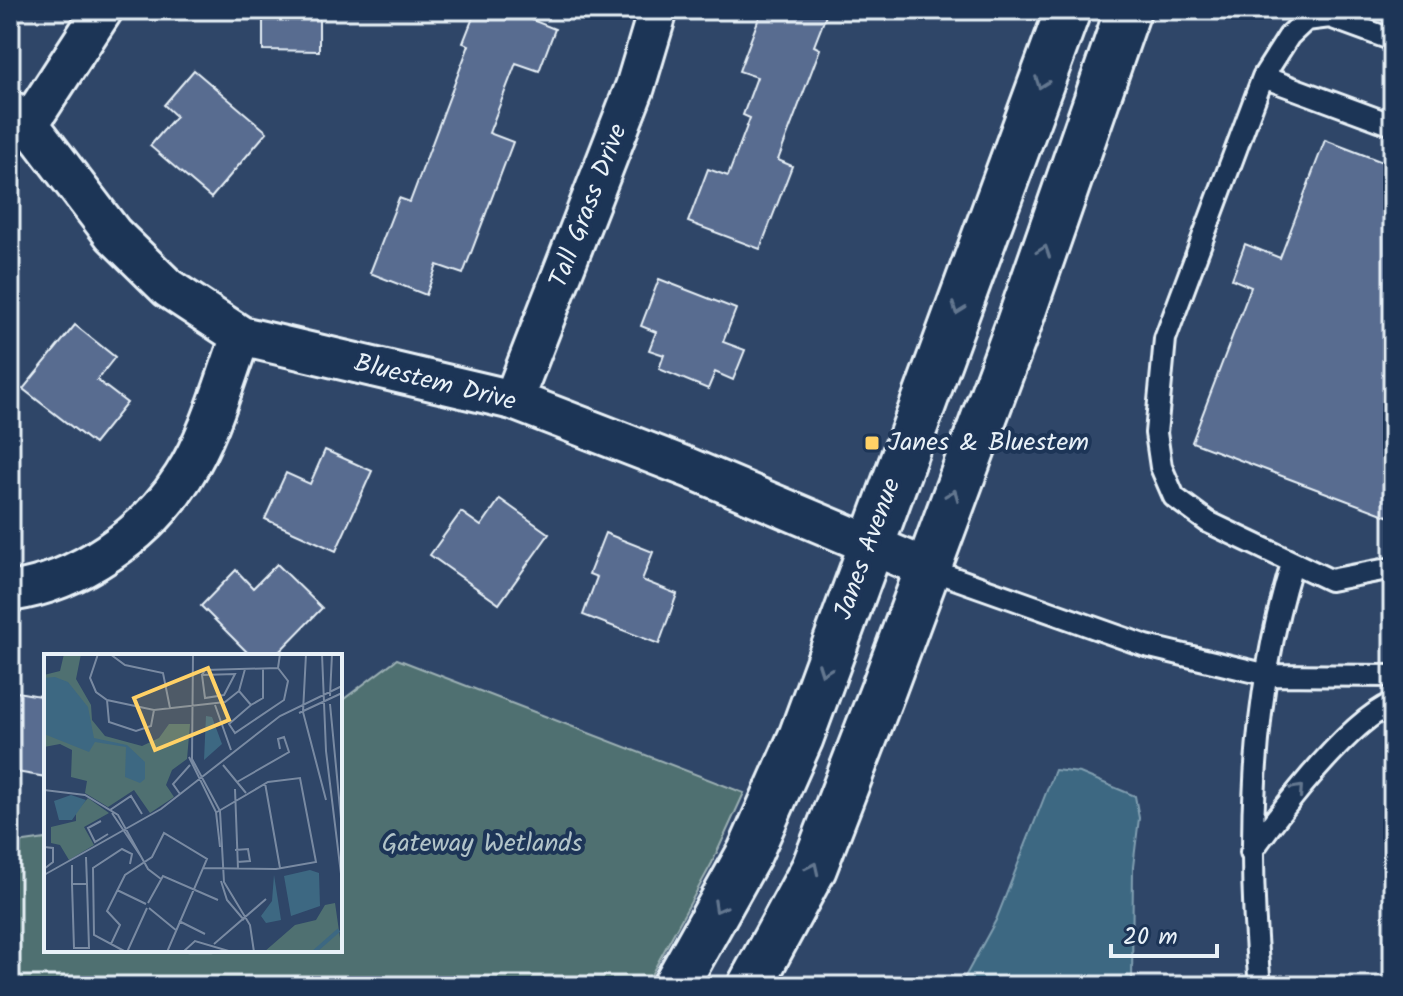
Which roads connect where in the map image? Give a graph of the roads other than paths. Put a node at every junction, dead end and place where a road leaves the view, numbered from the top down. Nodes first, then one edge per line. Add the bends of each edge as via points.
1 (103, 10) edge
2 (658, 10) edge
3 (1068, 10) edge
4 (1128, 10) edge
5 (1393, 40) edge
6 (1263, 77) junction
7 (20, 117) edge
8 (1393, 125) edge
9 (241, 336) junction
10 (513, 400) junction
11 (870, 544) junction
12 (1292, 564) junction
13 (926, 568) junction
14 (1393, 568) edge
15 (10, 592) edge
16 (1268, 675) junction
17 (1393, 676) edge
18 (1393, 703) edge
19 (1251, 852) junction
20 (675, 986) edge
21 (750, 986) edge
22 (1260, 986) edge

1 - 7 street
2 - 10 street, Tall Grass Drive via 639,74
3 -> 11 street, Janes Avenue
13 -> 4 street via 1017,329
5 - 6 lane via 1330,17 1306,20
6 - 8 lane
6 - 12 lane via 1165,339 1156,433 1161,467 1174,497 1208,522
7 - 9 street, Bluestem Drive via 113,234 168,288
9 - 10 street, Bluestem Drive
9 - 15 street via 184,477 147,521 90,566
10 - 11 street, Bluestem Drive
11 - 13 street, Bluestem Drive
11 -> 20 street, Janes Avenue via 801,737 763,823
12 - 14 lane via 1330,580
12 - 16 lane via 1274,621
13 - 16 lane via 1146,646
21 -> 13 street via 814,868
16 - 17 lane
16 - 19 lane
19 -> 18 lane via 1296,791
19 - 22 lane

